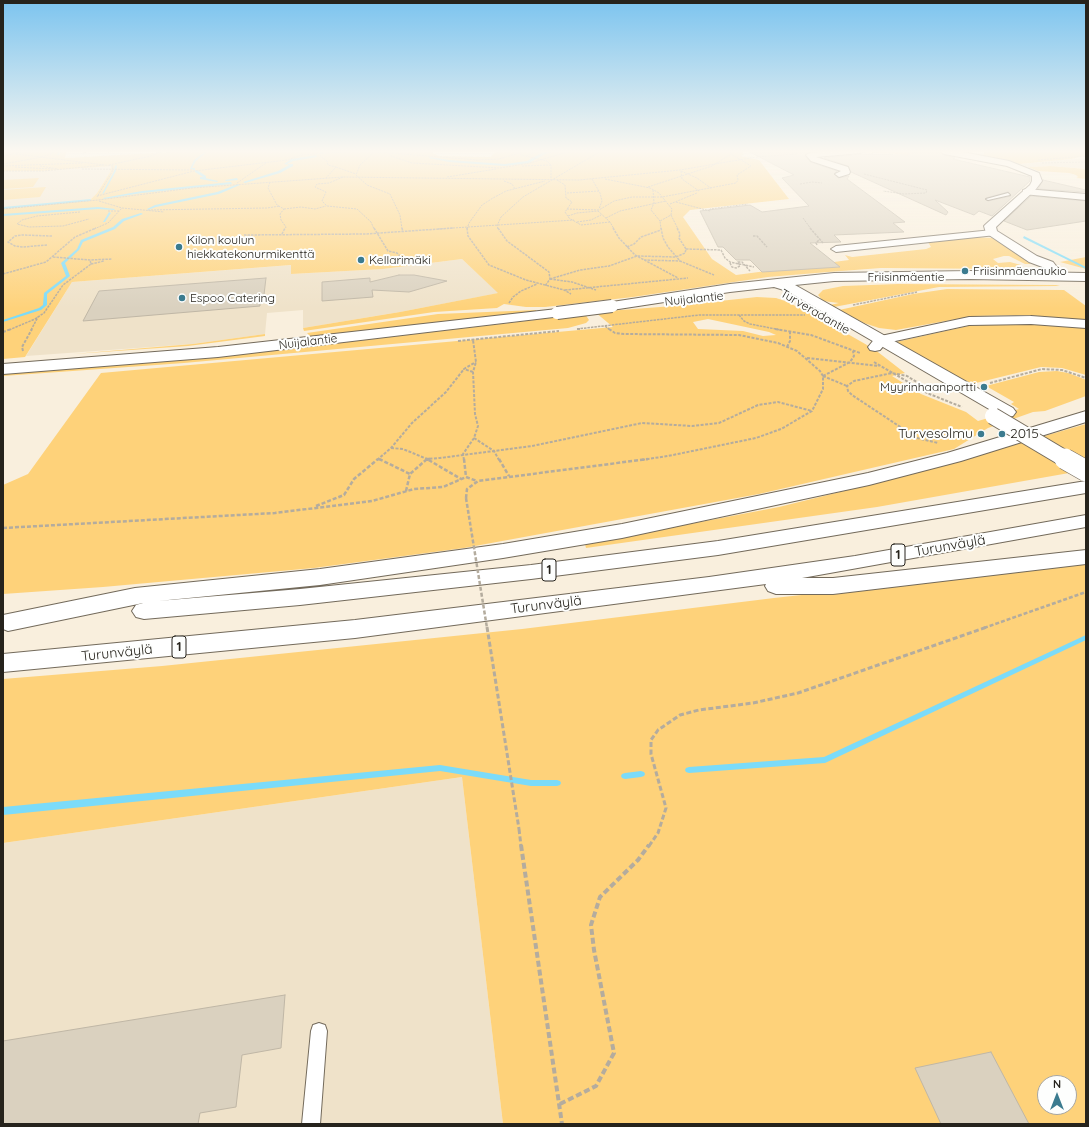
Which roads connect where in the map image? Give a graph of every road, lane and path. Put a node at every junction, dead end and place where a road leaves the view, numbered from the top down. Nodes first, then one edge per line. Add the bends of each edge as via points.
1 (654, 203) edge
2 (60, 204) edge
3 (109, 204) edge
4 (325, 204) edge
5 (395, 204) edge
6 (484, 204) edge
7 (514, 204) edge
8 (571, 204) edge
9 (601, 204) edge
10 (610, 204) edge
11 (651, 204) edge
12 (670, 204) edge
13 (682, 204) edge
14 (748, 204) dead end
15 (1013, 204) edge
16 (280, 206) joint
17 (327, 206) junction
18 (122, 208) junction
19 (3, 209) edge
20 (284, 209) junction
21 (567, 209) junction
22 (145, 210) junction
23 (599, 210) junction
24 (108, 211) dead end
25 (120, 211) junction
26 (80, 212) dead end
27 (164, 212) dead end
28 (601, 215) junction
29 (670, 215) junction
30 (568, 216) junction
31 (89, 218) dead end
32 (606, 218) junction
33 (803, 218) dead end
34 (575, 221) junction
35 (660, 221) junction
36 (610, 222) junction
37 (497, 226) junction
38 (466, 228) junction
39 (662, 230) junction
40 (403, 232) junction
41 (282, 234) junction
42 (376, 234) junction
43 (992, 234) junction
44 (244, 235) dead end
45 (52, 236) dead end
46 (753, 236) dead end
47 (71, 237) dead end
48 (75, 238) junction
49 (819, 240) junction
50 (826, 244) dead end
51 (47, 245) dead end
52 (817, 245) dead end
53 (627, 247) junction
54 (767, 247) dead end
55 (686, 249) junction
56 (836, 249) dead end
57 (400, 256) dead end
58 (637, 256) junction
59 (52, 257) junction
60 (676, 257) junction
61 (90, 260) junction
62 (642, 260) junction
63 (680, 261) junction
64 (730, 262) junction
65 (91, 264) junction
66 (738, 264) junction
67 (754, 266) dead end
68 (3, 274) edge
69 (717, 277) dead end
70 (1086, 277) edge
71 (678, 278) junction
72 (690, 278) dead end
73 (550, 279) junction
74 (1063, 280) junction
75 (537, 284) junction
76 (1086, 284) edge
77 (545, 286) junction
78 (587, 286) junction
79 (775, 286) junction
80 (792, 288) junction
81 (564, 290) junction
82 (920, 291) dead end
83 (575, 297) dead end
84 (852, 306) dead end
85 (507, 308) dead end
86 (738, 314) junction
87 (810, 314) dead end
88 (38, 317) junction
89 (1086, 324) edge
90 (3, 332) edge
91 (790, 332) junction
92 (473, 340) dead end
93 (787, 347) junction
94 (853, 350) junction
95 (872, 350) junction
96 (24, 356) dead end
97 (806, 358) junction
98 (476, 362) junction
99 (850, 362) junction
100 (881, 366) junction
101 (3, 369) edge
102 (464, 369) junction
103 (473, 372) junction
104 (892, 373) junction
105 (823, 376) junction
106 (1086, 378) edge
107 (983, 384) dead end
108 (847, 386) junction
109 (927, 393) junction
110 (967, 409) dead end
111 (812, 411) junction
112 (1000, 414) junction
113 (1086, 416) edge
114 (474, 438) junction
115 (943, 443) dead end
116 (391, 448) junction
117 (494, 451) junction
118 (463, 454) junction
119 (1086, 457) edge
120 (379, 458) junction
121 (427, 459) junction
122 (1086, 471) edge
123 (410, 474) junction
124 (509, 476) junction
125 (466, 477) junction
126 (462, 479) junction
127 (478, 481) junction
128 (1086, 487) edge
129 (406, 491) junction
130 (312, 508) junction
131 (1086, 521) edge
132 (3, 528) edge
133 (1086, 557) edge
134 (709, 585) junction
135 (1086, 592) edge
136 (5, 622) edge
137 (3, 663) edge
138 (319, 1031) dead end
139 (560, 1104) junction
140 (311, 1124) edge
141 (562, 1124) edge

1 - 35 path via 651,210
2 - 19 path
3 - 18 path
4 - 17 path
5 - 40 path
6 - 38 path
7 - 37 path via 501,217
8 - 21 path
9 - 23 path
10 - 23 path
11 - 32 path via 620,211
12 - 29 path
13 - 14 path via 710,211
15 - 43 main road via 992,222
16 - 20 path
16 - 22 path
17 - 20 path via 315,209
17 - 42 path via 357,209 371,222
18 - 22 path
18 - 25 path
20 - 41 path via 280,214 286,227
21 - 23 path
21 - 30 path via 565,212
22 - 27 path
23 - 28 path
23 - 30 path
24 - 25 path
25 - 48 path via 108,223
26 - 31 path via 37,216 17,224 29,228 57,226
28 - 32 path
28 - 34 path via 591,220
29 - 35 path
29 - 55 path
30 - 34 path
32 - 36 path
33 - 49 path
34 - 36 path via 588,226
34 - 37 path
35 - 39 path
36 - 53 path
37 - 38 path
37 - 73 path via 507,241 549,272
38 - 40 path
38 - 75 path via 468,236 490,265
39 - 53 path via 641,237
39 - 60 path via 663,238
40 - 42 path
41 - 42 path
41 - 44 path
42 - 57 path via 388,251
43 - 56 street
43 - 74 main road
45 - 51 path via 14,236 8,242 15,246
46 - 54 path via 757,236
47 - 48 path
48 - 59 path
49 - 50 path
49 - 52 path
53 - 58 path
55 - 60 path via 685,253
55 - 64 path via 721,250
58 - 60 path
58 - 62 path
58 - 73 path via 608,266 580,270
59 - 61 path
59 - 68 path via 46,262
60 - 63 path
61 - 65 path
61 - 65 path via 112,259
62 - 63 path
62 - 71 path
63 - 69 path
64 - 66 path
64 - 66 path via 734,268 738,268
65 - 88 path via 63,285 44,313
66 - 67 path via 742,262 747,266
70 - 74 main road, Friisinmäentie
71 - 72 path
71 - 78 path
73 - 77 path
73 - 78 path
74 - 76 main road, Friisinmäentie
74 - 79 main road, Friisinmäentie via 970,275 834,277
74 - 80 main road, Friisinmäentie via 880,282
75 - 77 path
75 - 85 path via 513,297
77 - 81 path
78 - 81 path
79 - 80 main road, Friisinmäentie
79 - 95 main road, Turveradantie
79 - 101 main road, Nuijalantie, bridge via 640,305 612,306 218,352
80 - 95 main road, Turveradantie
81 - 83 path
82 - 84 path
86 - 87 path
86 - 91 path via 750,324
86 - 93 path via 699,315 605,326 624,334 739,335
88 - 90 path
88 - 96 path via 22,347
89 - 95 main road via 980,320 952,324
91 - 93 path
91 - 94 path via 810,335
92 - 98 path
93 - 97 path
94 - 95 path
94 - 99 path via 854,356
95 - 100 path
95 - 112 main road, Turveradantie
97 - 99 path
97 - 105 path
98 - 102 path
98 - 103 path
99 - 100 path
99 - 105 path
100 - 104 path
102 - 103 path
102 - 116 path via 446,392 412,423
103 - 114 path via 478,426
104 - 108 path via 854,381
104 - 109 path
104 - 109 path via 907,376 928,389
105 - 108 path
105 - 111 path via 823,389
106 - 107 path via 1062,370 1042,369
108 - 115 path via 852,395 917,438
109 - 110 path
111 - 117 path via 778,402 758,405 719,423 692,426 642,423 532,446
111 - 124 path via 781,429 728,445 668,456
112 - 119 main road, Turveradantie
112 - 122 main road, Turveradantie, bridge
113 - 136 main road via 954,457 869,479 622,531 503,552 320,577 135,596
114 - 117 path
114 - 118 path
116 - 120 path
116 - 121 path via 403,449
117 - 118 path
117 - 124 path
118 - 121 path
118 - 125 path
120 - 123 path
120 - 130 path via 354,479 344,495
121 - 123 path
121 - 126 path
123 - 129 path
124 - 127 path
125 - 126 path
125 - 127 path
126 - 129 path via 443,487
127 - 139 path, bridge via 467,489 466,498
128 - 136 main road, 1 via 718,548 531,572 300,597
129 - 130 path via 372,501
130 - 132 path via 220,516
131 - 134 main road, Turunväylä / 1 via 855,563
133 - 134 main road via 833,586
134 - 137 main road, Turunväylä / 1 via 355,629
135 - 139 path via 798,693 680,715 658,730 651,740 651,754 666,808 658,833 638,860 600,897 591,925 614,1053 596,1086
138 - 140 lane
139 - 141 path

